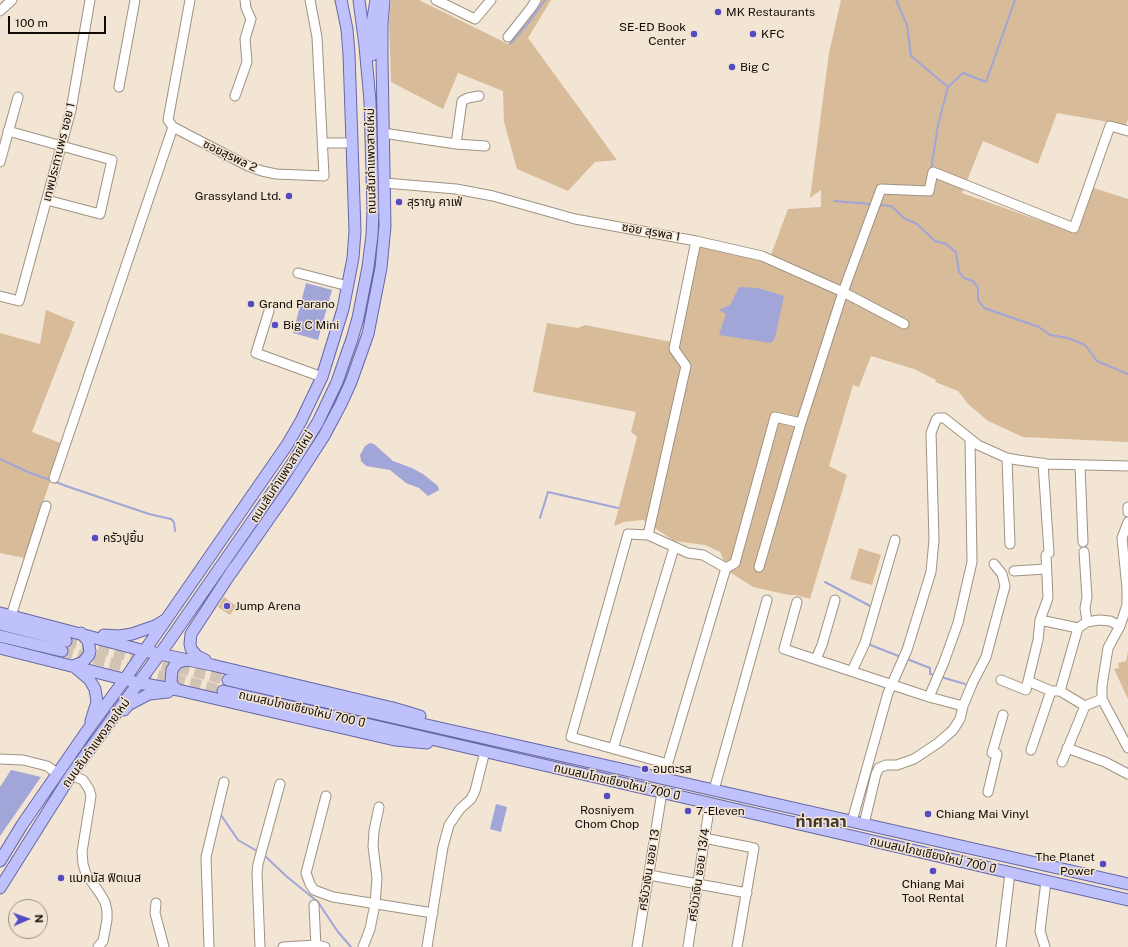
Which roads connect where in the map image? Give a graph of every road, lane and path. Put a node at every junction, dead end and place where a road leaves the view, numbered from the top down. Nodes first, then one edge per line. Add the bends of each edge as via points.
1 (12, 0) edge
2 (90, 0) edge
3 (135, 0) edge
4 (190, 0) edge
5 (245, 0) edge
6 (310, 0) edge
7 (340, 0) edge
8 (359, 0) edge
9 (376, 0) edge
10 (384, 0) edge
11 (436, 0) edge
12 (491, 0) edge
13 (536, 0) edge
14 (0, 11) edge
15 (508, 37) dead end
16 (119, 87) dead end
17 (235, 96) dead end
18 (479, 96) dead end
19 (18, 97) dead end
20 (370, 101) junction
21 (170, 123) junction
22 (8, 131) junction
23 (1128, 131) edge
24 (383, 133) junction
25 (323, 143) junction
26 (352, 144) junction
27 (456, 144) junction
28 (62, 146) junction
29 (486, 146) dead end
30 (0, 162) edge
31 (385, 187) junction
32 (47, 200) junction
33 (373, 210) junction
34 (696, 241) junction
35 (368, 267) junction
36 (298, 272) dead end
37 (348, 286) junction
38 (843, 292) junction
39 (0, 296) edge
40 (374, 309) junction
41 (268, 311) dead end
42 (904, 324) dead end
43 (322, 377) junction
44 (334, 418) junction
45 (801, 423) junction
46 (307, 440) junction
47 (970, 440) junction
48 (1007, 458) junction
49 (1043, 463) junction
50 (1080, 465) junction
51 (1128, 466) edge
52 (54, 478) dead end
53 (46, 506) dead end
54 (1128, 508) edge
55 (1128, 512) edge
56 (257, 516) junction
57 (1128, 522) edge
58 (648, 535) junction
59 (895, 540) dead end
60 (1083, 542) dead end
61 (1010, 544) dead end
62 (674, 548) junction
63 (1084, 552) dead end
64 (994, 564) dead end
65 (759, 567) dead end
66 (726, 568) junction
67 (1046, 569) junction
68 (1014, 572) dead end
69 (232, 573) junction
70 (1127, 588) edge
71 (767, 600) dead end
72 (835, 600) dead end
73 (797, 602) dead end
74 (5, 614) edge
75 (167, 618) junction
76 (1040, 620) junction
77 (1087, 622) junction
78 (0, 624) edge
79 (1120, 626) junction
80 (1078, 628) junction
81 (81, 633) junction
82 (0, 636) edge
83 (0, 648) edge
84 (145, 651) junction
85 (160, 654) junction
86 (816, 659) junction
87 (190, 660) junction
88 (212, 665) junction
89 (74, 666) junction
90 (852, 671) junction
91 (125, 679) junction
92 (228, 680) tunnel mouth
93 (1001, 680) dead end
94 (1028, 681) junction
95 (139, 683) junction
96 (891, 684) junction
97 (178, 690) junction
98 (223, 691) tunnel mouth
99 (1056, 691) junction
100 (929, 697) junction
101 (1102, 699) junction
102 (963, 706) junction
103 (1084, 706) junction
104 (1003, 715) dead end
105 (110, 723) junction
106 (87, 731) junction
107 (454, 731) junction
108 (450, 743) junction
109 (1067, 748) junction
110 (1128, 748) edge
111 (613, 749) junction
112 (1031, 750) dead end
113 (485, 751) junction
114 (0, 759) edge
115 (1062, 762) dead end
116 (668, 764) junction
117 (58, 774) junction
118 (1128, 774) edge
119 (71, 775) junction
120 (663, 779) junction
121 (224, 782) dead end
122 (280, 784) dead end
123 (714, 790) junction
124 (662, 792) junction
125 (988, 792) dead end
126 (326, 796) dead end
127 (710, 803) junction
128 (379, 807) dead end
129 (852, 821) junction
130 (864, 824) junction
131 (704, 838) junction
132 (0, 861) edge
133 (1010, 873) junction
134 (649, 875) junction
135 (1046, 881) junction
136 (698, 884) junction
137 (1128, 884) edge
138 (0, 888) edge
139 (746, 893) junction
140 (1128, 900) edge
141 (156, 903) dead end
142 (375, 904) junction
143 (314, 905) dead end
144 (433, 913) junction
145 (319, 946) edge
146 (98, 947) edge
147 (164, 947) edge
148 (209, 947) edge
149 (260, 947) edge
150 (283, 947) edge
151 (363, 947) edge
152 (427, 947) edge
153 (637, 947) edge
154 (688, 947) edge
155 (737, 947) edge
156 (1001, 947) edge
157 (1045, 947) edge

1 - 14 street
2 - 28 street, เทพประทานพร ซอย 1 via 71,110
3 - 16 street
4 - 21 street
5 - 17 street via 251,19 245,39 248,62
6 - 25 street via 317,37
7 - 26 main road, ถนนสันกำแพงสายใหม่ via 349,54
8 - 20 main road, ถนนสันกำแพงสายใหม่
9 - 20 main road via 372,24
10 - 24 main road
11 - 12 street via 475,20
13 - 15 street
18 - 27 street via 462,101
19 - 22 street
20 - 33 main road, ถนนสันกำแพงสายใหม่
21 - 25 street, ซอยสุรพล 2 via 248,166 276,174 324,176
21 - 52 street
22 - 28 street
22 - 30 street
23 - 38 street via 1110,126 1074,228 933,172 929,191 881,189
24 - 27 street
24 - 31 main road
25 - 26 street
26 - 37 main road, ถนนสันกำแพงสายใหม่ via 355,231
27 - 29 street
28 - 32 street, เทพประทานพร ซอย 1
28 - 32 street via 112,160 100,214
31 - 33 main road
31 - 34 street, ซอย สุรพล 1 via 456,189 493,196 575,219
31 - 40 main road via 383,248
32 - 39 street, เทพประทานพร ซอย 1 via 19,301
33 - 35 main road, ถนนสันกำแพงสายใหม่
34 - 38 street, ซอย สุรพล 1 via 762,256
34 - 58 street via 674,350 686,366
35 - 40 main road
35 - 46 main road, ถนนสันกำแพงสายใหม่ via 358,318 346,358 328,402
36 - 37 street
37 - 43 main road, ถนนสันกำแพงสายใหม่ via 338,330
38 - 42 street, ซอย สุรพล 1
38 - 45 street
40 - 44 main road via 360,359
41 - 43 street via 256,352
43 - 75 main road, ถนนสันกำแพงสายใหม่ via 287,445
44 - 46 main road
44 - 69 main road
45 - 65 street
45 - 66 street via 775,417 735,563
46 - 56 main road, ถนนสันกำแพงสายใหม่
47 - 48 street
47 - 96 street via 944,418 938,418 933,426 931,452 934,540 931,572 903,658
47 - 100 street via 972,562 958,623
48 - 49 street
48 - 61 street
49 - 50 street
49 - 67 street via 1048,554
50 - 51 street
50 - 60 street
53 - 74 street
54 - 55 street
56 - 69 main road
56 - 85 main road, ถนนสันกำแพงสายใหม่
57 - 70 street via 1122,538
58 - 62 street
58 - 111 street via 628,534 571,736
59 - 90 street via 864,643
62 - 66 street via 703,556
62 - 111 street
63 - 77 street
64 - 102 street via 1002,574 1005,586 986,657
66 - 116 street
67 - 68 street
67 - 76 street via 1048,598
69 - 88 main road via 191,634 191,649
70 - 79 street via 1127,605
71 - 123 street
72 - 86 street
73 - 86 street via 784,649
74 - 81 main road
75 - 81 main road via 155,626 132,634 119,636
75 - 84 main road, ถนนสันกำแพงสายใหม่
76 - 80 street
76 - 94 street
77 - 79 street via 1110,621
77 - 80 street
78 - 82 main road via 64,646
79 - 101 street via 1108,648
80 - 99 street
81 - 84 main road
81 - 89 main road via 88,641 90,651 84,662
83 - 89 main road
84 - 85 main road
84 - 91 main road, ถนนสันกำแพงสายใหม่
85 - 87 main road
85 - 95 main road, ถนนสันกำแพงสายใหม่
86 - 90 street
87 - 88 main road
87 - 97 main road via 179,662 172,670 171,682
88 - 107 main road via 393,708 427,718
89 - 91 main road
89 - 106 main road via 90,679 95,689 97,702
90 - 96 street
91 - 95 main road
91 - 106 main road, ถนนสันกำแพงสายใหม่
92 - 107 main road, ถนนสมโภชเชียงใหม่ 700 ปี
93 - 94 street via 1026,690
94 - 99 street
95 - 97 main road
95 - 105 main road, ถนนสันกำแพงสายใหม่
96 - 100 street
96 - 129 street
97 - 105 main road via 149,694 128,705
97 - 108 main road via 395,740 421,744
98 - 108 main road, ถนนสมโภชเชียงใหม่ 700 ปี
99 - 103 street
99 - 112 street
100 - 102 street
101 - 103 street
101 - 110 street
102 - 130 street via 960,719 953,730 938,743 914,759 879,768
103 - 109 street
104 - 125 street via 992,753 997,754
105 - 119 main road, ถนนสันกำแพงสายใหม่
106 - 117 main road, ถนนสันกำแพงสายใหม่
107 - 120 main road, ถนนสมโภชเชียงใหม่ 700 ปี
108 - 113 main road, ถนนสมโภชเชียงใหม่ 700 ปี
109 - 115 street
109 - 118 street via 1105,762
111 - 116 street
113 - 124 main road, ถนนสมโภชเชียงใหม่ 700 ปี
113 - 144 street via 476,791 449,825
114 - 117 street via 47,766
116 - 120 street
117 - 132 main road, ถนนสันกำแพงสายใหม่
119 - 138 main road, ถนนสันกำแพงสายใหม่
119 - 146 street via 83,780 91,796 82,852 86,874 105,902 107,911 103,941
120 - 123 main road, ถนนสมโภชเชียงใหม่ 700 ปี
121 - 148 street via 206,857
122 - 149 street via 258,864
123 - 129 main road, ถนนสมโภชเชียงใหม่ 700 ปี
124 - 127 main road, ถนนสมโภชเชียงใหม่ 700 ปี
124 - 134 street, ศรีบัวเงิน ซอย 13
126 - 142 street via 306,873 310,884 314,890 333,897
127 - 131 street, ศรีบัวเงิน ซอย 13/4
127 - 133 main road, ถนนสมโภชเชียงใหม่ 700 ปี
128 - 142 street via 373,846 377,878
129 - 130 main road, ถนนสมโภชเชียงใหม่ 700 ปี
130 - 137 main road, ถนนสมโภชเชียงใหม่ 700 ปี
131 - 136 street, ศรีบัวเงิน ซอย 13/4
131 - 139 street via 754,848
133 - 135 main road, ถนนสมโภชเชียงใหม่ 700 ปี
133 - 156 street
134 - 136 street
134 - 153 street, ศรีบัวเงิน ซอย 13
135 - 140 main road, ถนนสมโภชเชียงใหม่ 700 ปี
135 - 157 street via 1040,932
136 - 139 street
136 - 154 street, ศรีบัวเงิน ซอย 13/4
139 - 155 street
141 - 147 street via 155,913
142 - 144 street
142 - 151 street
143 - 145 street
144 - 152 street
145 - 150 street

